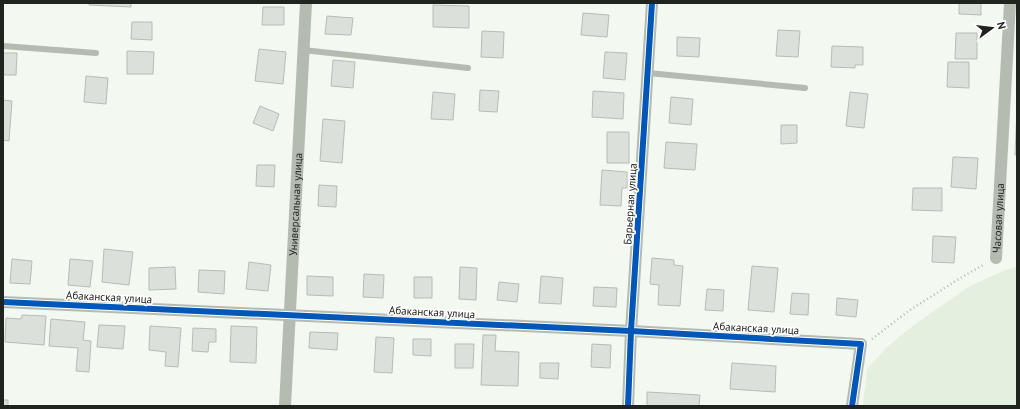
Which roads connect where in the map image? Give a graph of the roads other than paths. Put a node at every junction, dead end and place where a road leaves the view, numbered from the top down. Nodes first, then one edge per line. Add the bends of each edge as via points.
1 (306, 3) edge
2 (652, 3) edge
3 (1010, 3) edge
4 (3, 46) edge
5 (303, 50) junction
6 (96, 53) dead end
7 (468, 68) dead end
8 (648, 73) junction
9 (805, 88) dead end
10 (996, 258) road end
11 (3, 302) edge
12 (291, 315) junction
13 (632, 331) junction
14 (285, 406) edge
15 (628, 406) edge
16 (852, 406) edge

1 - 5 street, Универсальная улица
2 - 8 street, Барьерная улица
3 - 10 street, Часовая улица
4 - 6 lane
5 - 7 lane
5 - 12 street, Универсальная улица
8 - 9 lane
8 - 13 street, Барьерная улица
11 - 12 street, Абаканская улица
12 - 13 street, Абаканская улица
12 - 14 street, Универсальная улица
13 - 15 street, Барьерная улица
13 - 16 street, Абаканская улица via 861,344

